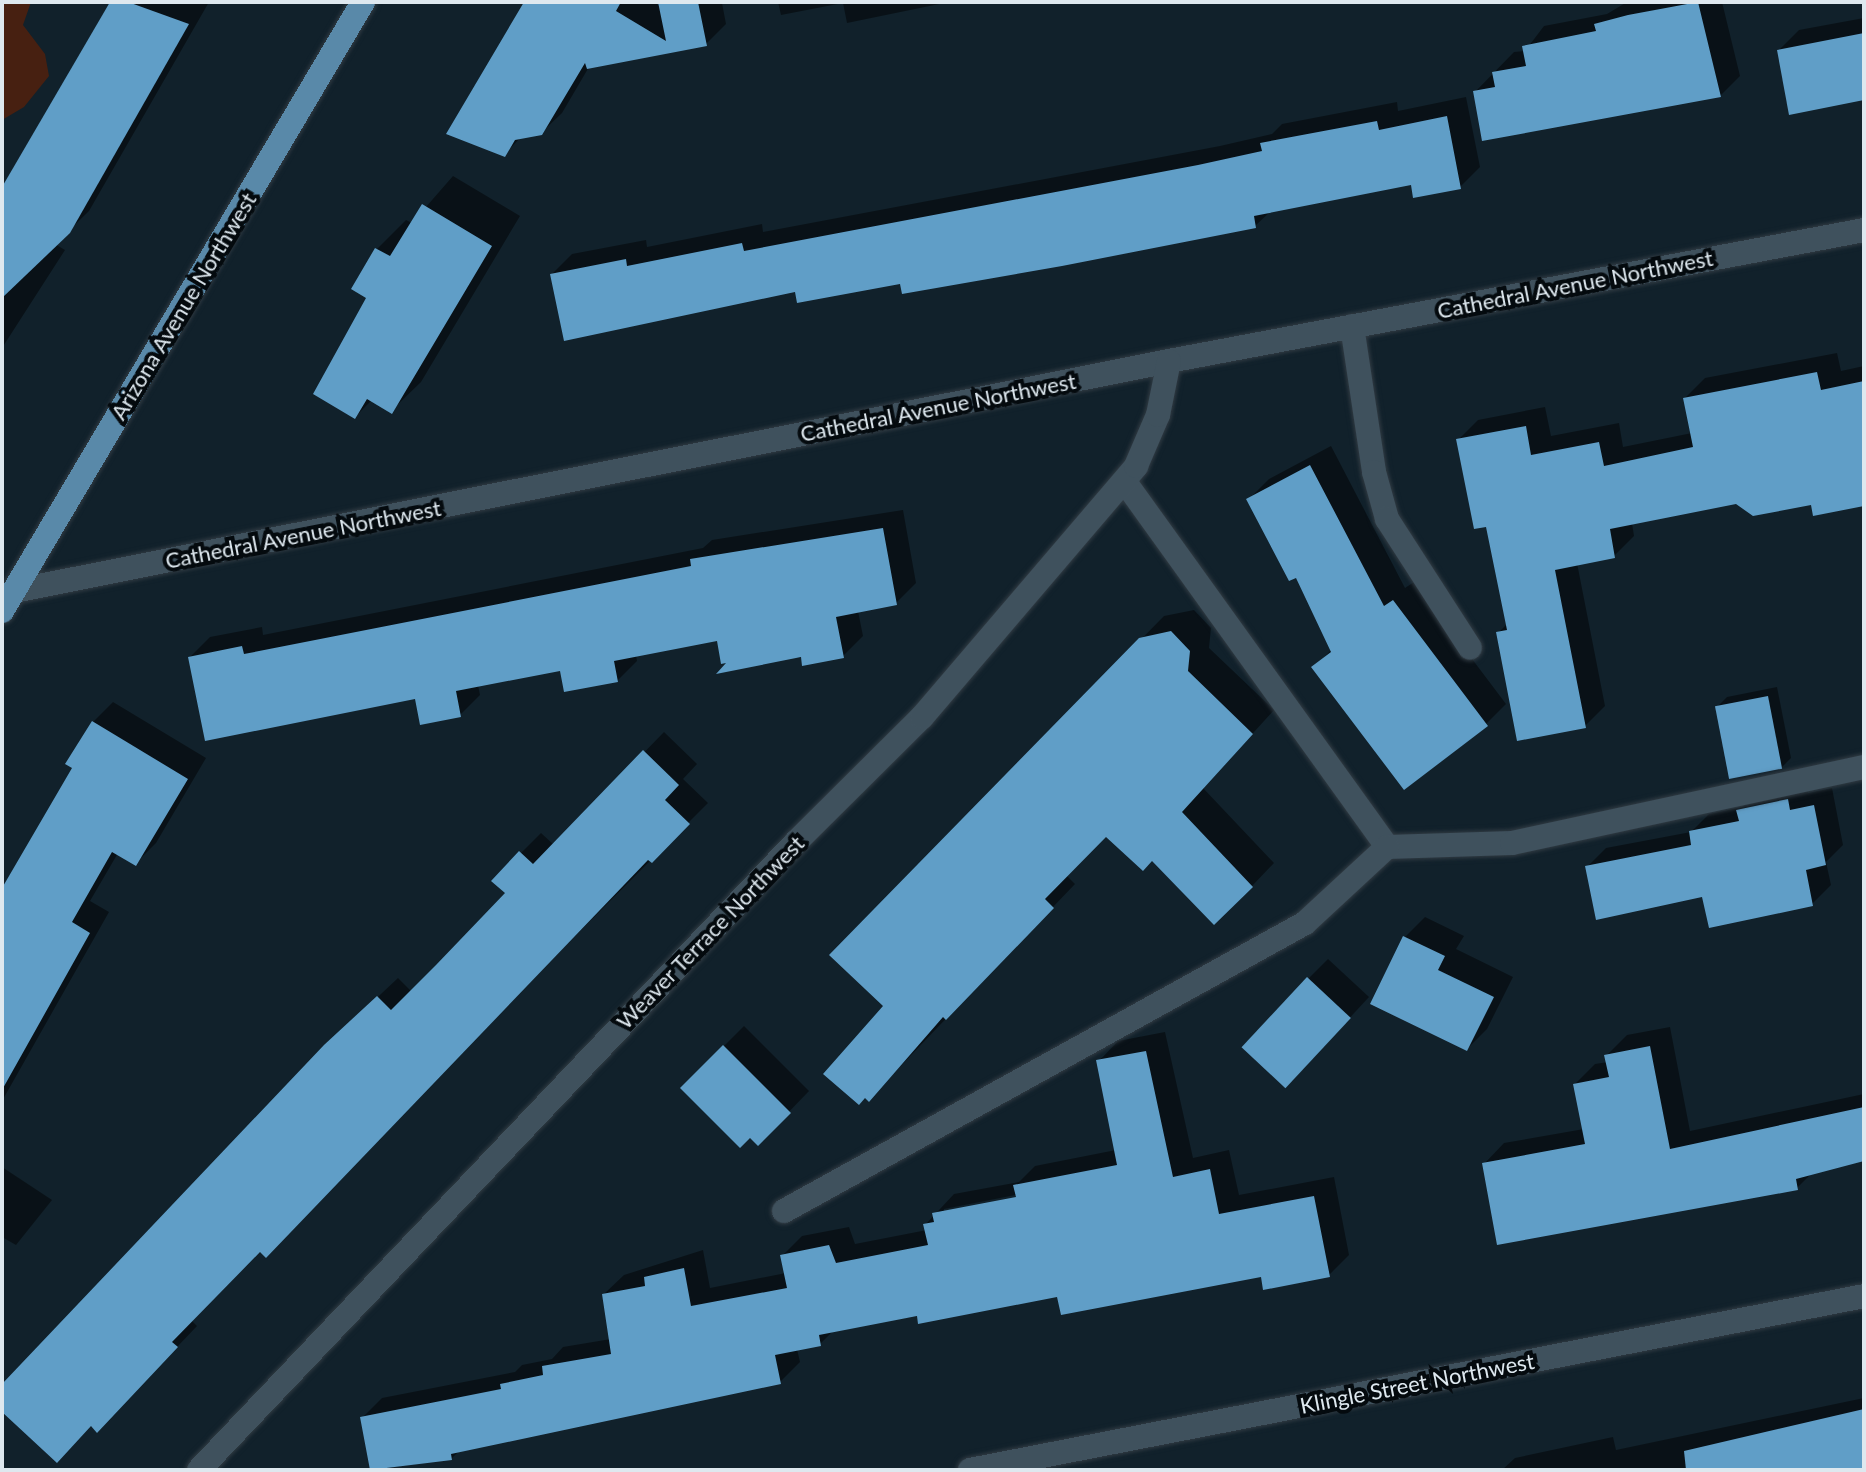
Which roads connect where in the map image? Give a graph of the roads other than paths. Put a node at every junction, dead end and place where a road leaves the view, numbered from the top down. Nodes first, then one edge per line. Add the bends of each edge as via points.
1 (363, 2) edge
2 (1864, 230) edge
3 (1352, 326) junction
4 (1169, 361) junction
5 (1125, 482) junction
6 (8, 601) edge
7 (1470, 648) dead end
8 (1864, 767) edge
9 (1387, 847) junction
10 (784, 1211) dead end
11 (1864, 1296) edge
12 (199, 1470) edge
13 (970, 1470) edge

1 - 6 main road, Arizona Avenue Northwest
2 - 3 street, Cathedral Avenue Northwest
3 - 4 street, Cathedral Avenue Northwest
3 - 7 street via 1374,472 1387,519
4 - 5 street, Weaver Terrace Northwest via 1158,415
4 - 6 street, Cathedral Avenue Northwest
5 - 9 street
5 - 12 street, Weaver Terrace Northwest via 922,717 796,842
8 - 9 street via 1512,843
9 - 10 street via 1305,923
11 - 13 street, Klingle Street Northwest

